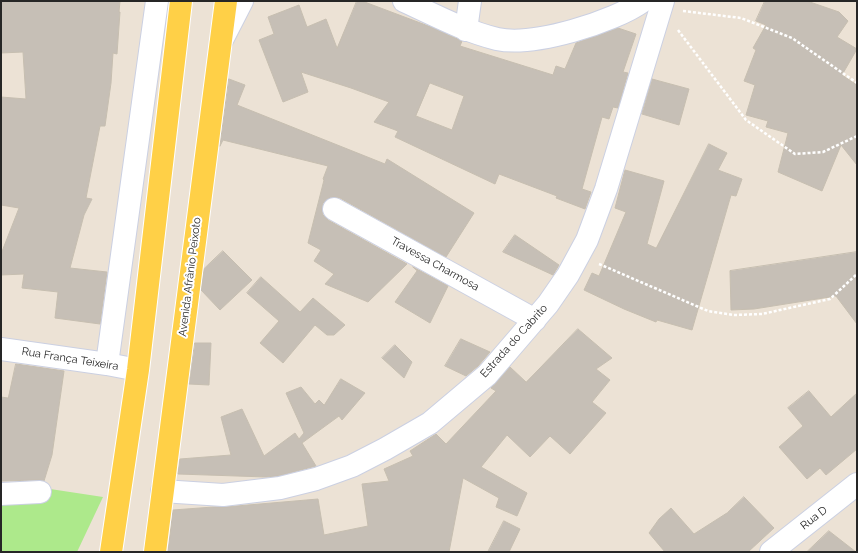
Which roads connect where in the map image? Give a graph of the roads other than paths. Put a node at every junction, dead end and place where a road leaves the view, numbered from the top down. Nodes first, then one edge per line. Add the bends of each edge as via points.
1 (157, 1) edge
2 (181, 1) edge
3 (226, 1) edge
4 (242, 1) edge
5 (404, 1) edge
6 (470, 1) edge
7 (656, 3) edge
8 (466, 30) junction
9 (221, 41) junction
10 (334, 209) dead end
11 (535, 320) junction
12 (1, 349) edge
13 (107, 364) junction
14 (138, 370) junction
15 (857, 484) edge
16 (40, 492) dead end
17 (162, 492) junction
18 (1, 494) edge
19 (111, 552) edge
20 (155, 552) edge
21 (771, 552) edge

1 - 13 street
2 - 14 main road
3 - 9 main road, Avenida Afrânio Peixoto
4 - 9 street
5 - 8 street
6 - 8 street
7 - 8 street via 635,7 585,28 532,40 500,39
7 - 11 street, Estrada do Cabrito via 606,189 587,240 556,292
9 - 17 main road, Avenida Afrânio Peixoto
10 - 11 street, Travessa Charmosa
11 - 17 street, Estrada do Cabrito via 487,375 430,423 352,466 280,488 223,495
12 - 13 street, Rua França Teixeira
13 - 14 street, Rua França Teixeira
14 - 19 main road
15 - 21 street, Rua D
16 - 18 street
17 - 20 main road, Avenida Afrânio Peixoto

